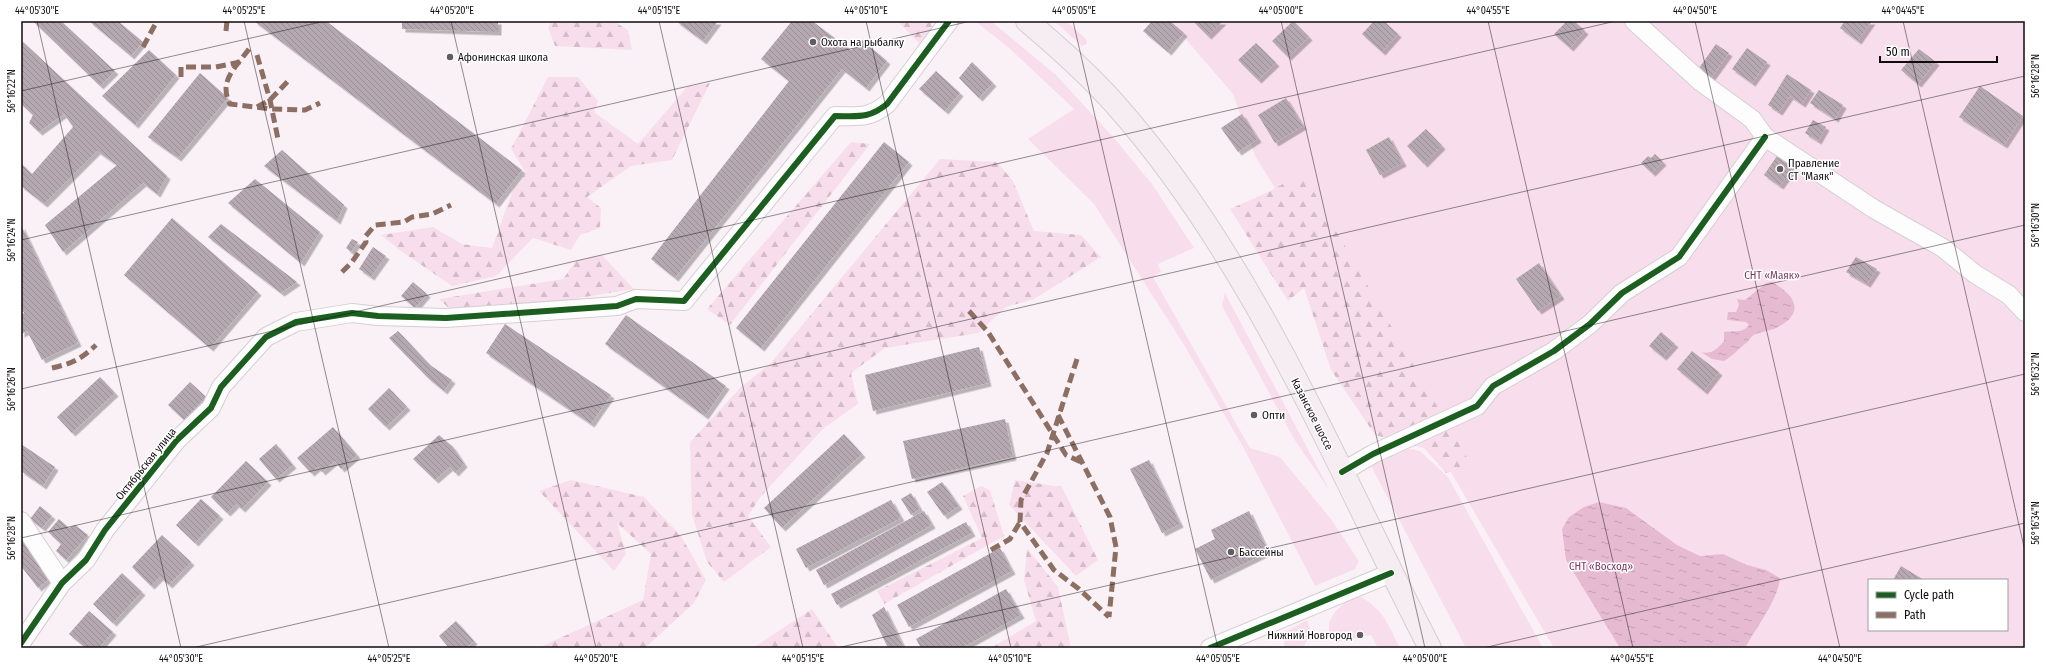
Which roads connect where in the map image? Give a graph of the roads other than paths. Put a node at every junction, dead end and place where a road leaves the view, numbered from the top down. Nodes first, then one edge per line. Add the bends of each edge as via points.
1 (949, 21) edge
2 (1027, 21) edge
3 (1634, 21) edge
4 (1765, 137) junction
5 (2025, 312) edge
6 (1342, 472) junction
7 (21, 521) edge
8 (1391, 573) junction
9 (62, 583) junction
10 (21, 643) edge
11 (1221, 646) edge
12 (1430, 648) edge

1 - 9 street, Октябрьская улица via 886,104 876,112 864,116 835,116 684,301 636,299 617,306 446,318 352,313 296,322 266,337 221,387 211,408 177,440 105,530 86,560
2 - 6 main road, Казанское шоссе via 1058,47 1114,103 1180,188 1252,300
3 - 4 street via 1701,82 1752,119
4 - 5 street via 1874,209 1943,248 1975,274 2009,295
4 - 6 street via 1679,257 1622,293 1590,324 1554,351 1493,386 1477,406 1373,454
6 - 8 main road, Казанское шоссе
7 - 9 street
8 - 11 street
8 - 12 main road
9 - 10 street, Октябрьская улица

